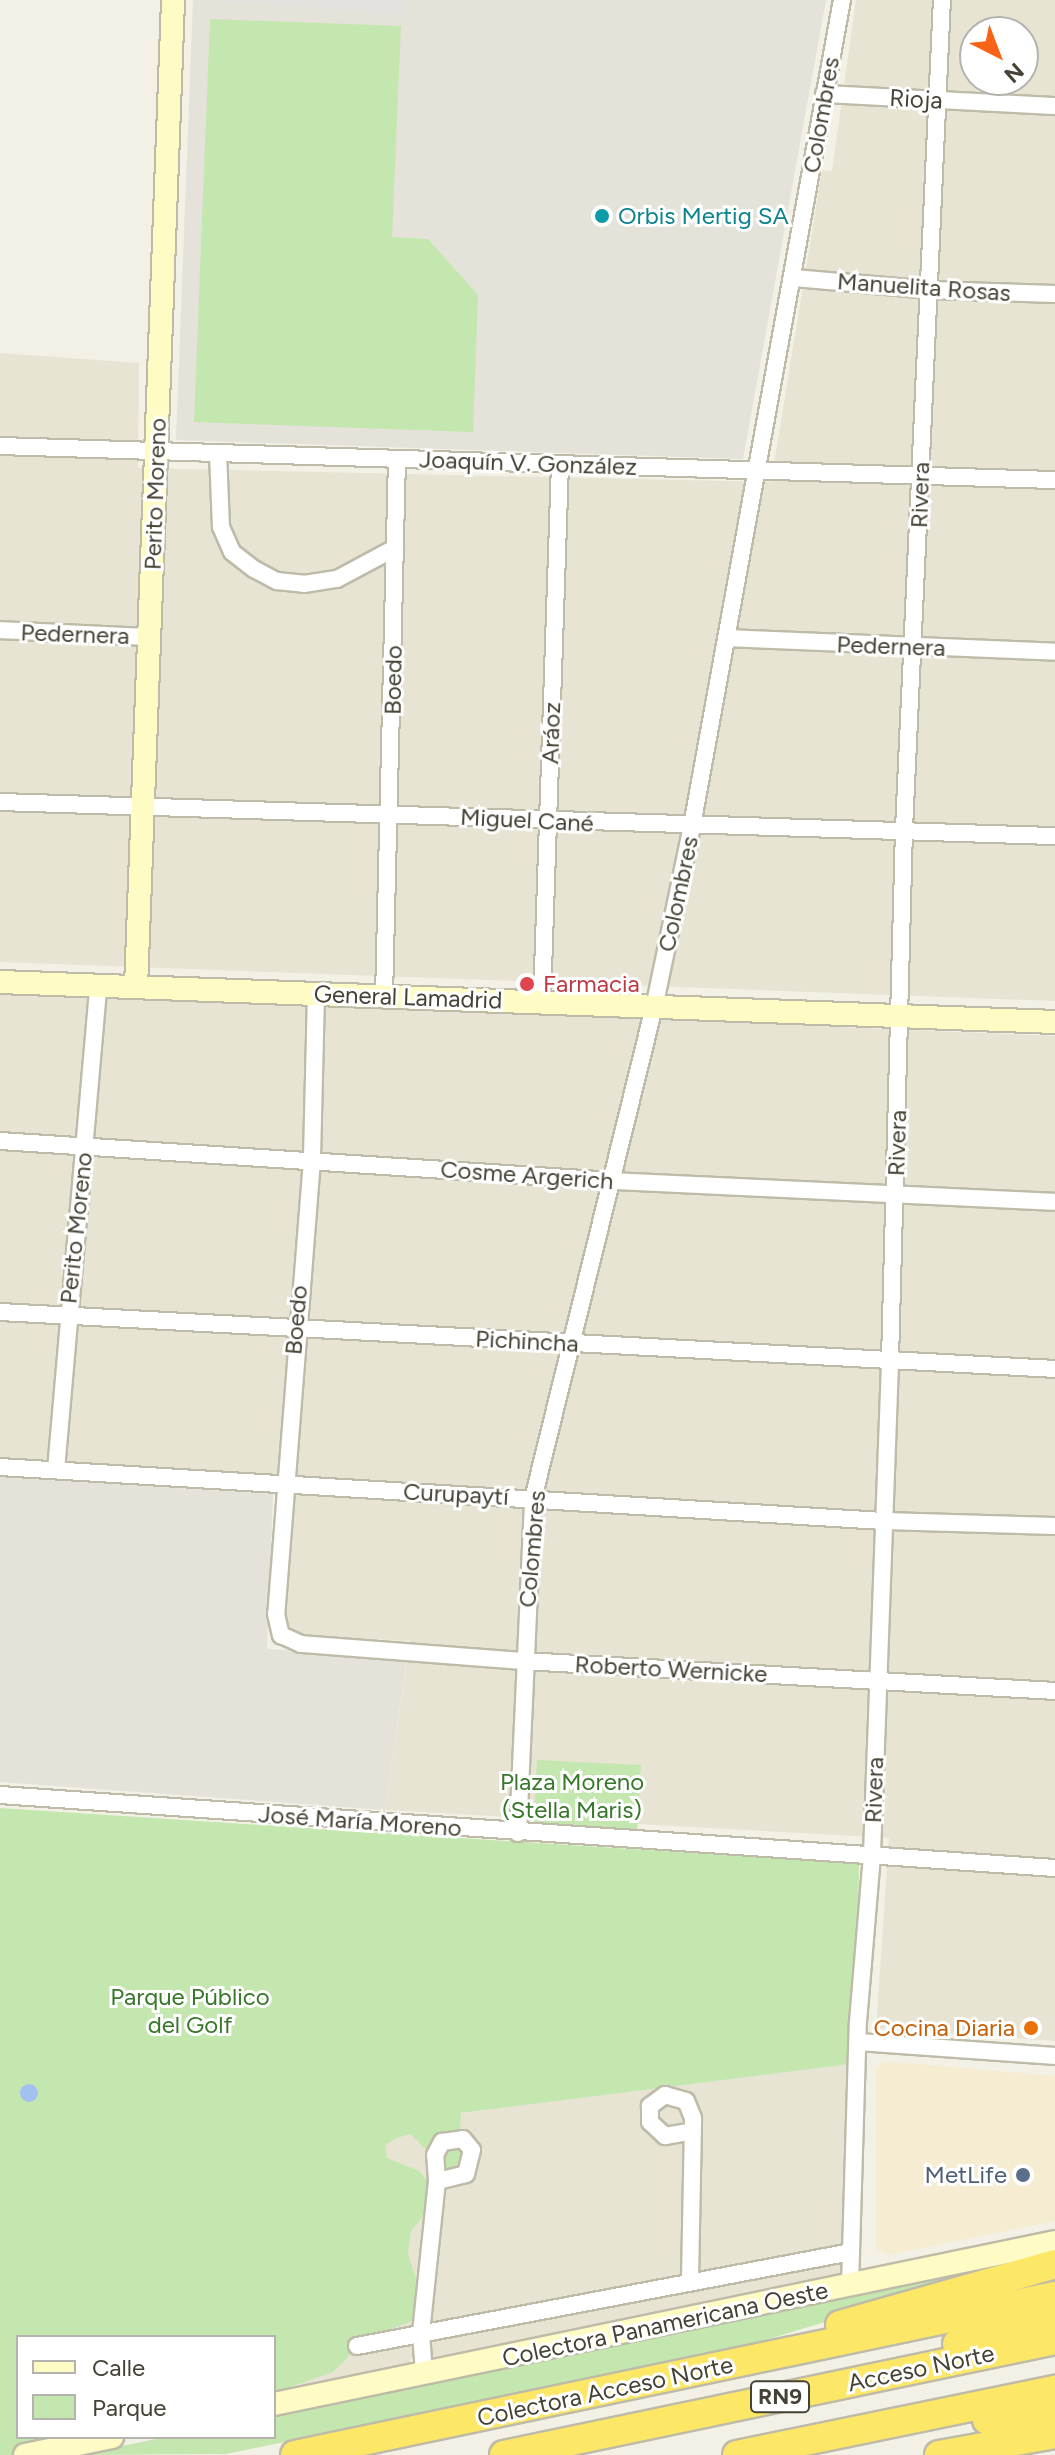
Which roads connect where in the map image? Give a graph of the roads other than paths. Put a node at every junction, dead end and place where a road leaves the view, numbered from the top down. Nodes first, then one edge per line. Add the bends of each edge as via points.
1 (173, 0) edge
2 (842, 0) edge
3 (942, 0) edge
4 (824, 94) junction
5 (939, 100) junction
6 (1055, 106) edge
7 (794, 278) junction
8 (931, 290) junction
9 (1055, 294) edge
10 (0, 446) edge
11 (156, 451) junction
12 (218, 453) junction
13 (397, 459) junction
14 (560, 464) junction
15 (758, 471) junction
16 (920, 476) junction
17 (1055, 480) edge
18 (395, 548) junction
19 (0, 630) edge
20 (150, 637) junction
21 (727, 638) junction
22 (916, 647) junction
23 (1055, 652) edge
24 (0, 802) edge
25 (143, 805) junction
26 (390, 813) junction
27 (548, 822) junction
28 (692, 826) junction
29 (904, 829) junction
30 (1055, 836) edge
31 (0, 982) edge
32 (98, 986) junction
33 (136, 987) junction
34 (316, 994) junction
35 (384, 997) junction
36 (542, 1001) junction
37 (655, 1003) junction
38 (901, 1014) junction
39 (1055, 1022) edge
40 (0, 1141) edge
41 (85, 1146) junction
42 (312, 1160) junction
43 (613, 1181) junction
44 (896, 1194) junction
45 (1055, 1202) edge
46 (0, 1312) edge
47 (66, 1316) junction
48 (295, 1328) junction
49 (571, 1343) junction
50 (890, 1360) junction
51 (1055, 1369) edge
52 (0, 1467) edge
53 (56, 1470) junction
54 (285, 1484) junction
55 (533, 1499) junction
56 (884, 1521) junction
57 (1055, 1526) edge
58 (288, 1641) joint
59 (524, 1661) junction
60 (879, 1680) junction
61 (1055, 1691) edge
62 (0, 1795) edge
63 (518, 1833) junction
64 (872, 1854) junction
65 (1055, 1868) edge
66 (859, 2042) junction
67 (1055, 2056) edge
68 (692, 2131) dead end
69 (437, 2181) dead end
70 (1055, 2242) edge
71 (851, 2252) junction
72 (1055, 2264) edge
73 (690, 2280) junction
74 (850, 2286) junction
75 (1055, 2296) edge
76 (1055, 2313) edge
77 (421, 2333) junction
78 (1055, 2340) edge
79 (357, 2346) dead end
80 (424, 2373) junction
81 (663, 2379) junction
82 (814, 2390) junction
83 (1055, 2390) edge
84 (276, 2404) edge
85 (1055, 2412) edge
86 (1055, 2434) edge
87 (102, 2439) edge
88 (803, 2441) junction
89 (25, 2455) edge
90 (295, 2455) edge
91 (504, 2455) edge
92 (737, 2455) edge
93 (939, 2455) edge

1 - 11 street, Perito Moreno
2 - 4 street, Colombres
3 - 5 street, Rivera
4 - 5 street, Rioja
4 - 7 street, Colombres
5 - 6 street, Rioja
5 - 8 street, Rivera
7 - 8 street, Manuelita Rosas
7 - 15 street, Colombres
8 - 9 street, Manuelita Rosas
8 - 16 street, Rivera
10 - 11 street, Joaquín V. González
11 - 12 street, Joaquín V. González
11 - 20 street, Perito Moreno
12 - 13 street, Joaquín V. González
12 - 18 street via 221,527 232,552 254,569 277,581 304,584 337,579
13 - 14 street, Joaquín V. González
13 - 18 street, Boedo
14 - 15 street, Joaquín V. González
14 - 27 street, Aráoz
15 - 16 street, Joaquín V. González
15 - 21 street, Colombres
16 - 17 street, Joaquín V. González
16 - 22 street, Rivera
18 - 26 street, Boedo
19 - 20 street, Pedernera
20 - 25 street, Perito Moreno
21 - 22 street, Pedernera
21 - 28 street, Colombres
22 - 23 street, Pedernera
22 - 29 street, Rivera
24 - 25 street, Miguel Cané
25 - 26 street, Miguel Cané
25 - 33 street, Perito Moreno
26 - 27 street, Miguel Cané
26 - 35 street, Boedo
27 - 28 street, Miguel Cané
27 - 36 street, Aráoz
28 - 29 street, Miguel Cané
28 - 37 street, Colombres
29 - 30 street, Miguel Cané
29 - 38 street, Rivera
31 - 32 street, General Lamadrid
32 - 33 street, General Lamadrid
32 - 41 street, Perito Moreno
33 - 34 street, General Lamadrid
34 - 35 street, General Lamadrid
34 - 42 street, Boedo
35 - 36 street, General Lamadrid
36 - 37 street, General Lamadrid
37 - 38 street, General Lamadrid
37 - 43 street, Colombres
38 - 39 street, General Lamadrid
38 - 44 street, Rivera
40 - 41 street, Cosme Argerich
41 - 42 street, Cosme Argerich
41 - 47 street, Perito Moreno
42 - 43 street, Cosme Argerich
42 - 48 street, Boedo
43 - 44 street, Cosme Argerich
43 - 49 street, Colombres
44 - 45 street, Cosme Argerich
44 - 50 street, Rivera
46 - 47 street, Pichincha
47 - 48 street, Pichincha
47 - 53 street, Perito Moreno
48 - 49 street, Pichincha
48 - 54 street, Boedo
49 - 50 street, Pichincha
49 - 55 street, Colombres
50 - 51 street, Pichincha
50 - 56 street, Rivera
52 - 53 street, Curupaytí
53 - 54 street, Curupaytí
54 - 55 street, Curupaytí
54 - 58 street, Boedo via 276,1614
55 - 56 street, Curupaytí
55 - 59 street, Colombres
56 - 57 street, Curupaytí
56 - 60 street, Rivera
58 - 59 street, Roberto Wernicke
59 - 60 street, Roberto Wernicke
59 - 63 street, Colombres
60 - 61 street, Roberto Wernicke
60 - 64 street, Rivera
62 - 63 street, José María Moreno
63 - 64 street, José María Moreno
64 - 65 street, José María Moreno
64 - 66 street, Rivera
66 - 67 street
66 - 71 street, Rivera
68 - 73 street
69 - 77 street
70 - 74 street, Colectora Panamericana Oeste
71 - 73 street
71 - 74 street, Rivera
72 - 81 highway
73 - 77 street
74 - 80 street, Colectora Panamericana Oeste
75 - 81 highway, Colectora Acceso Norte
76 - 82 highway
77 - 79 street
77 - 80 street
78 - 82 highway, Acceso Norte / RN9
80 - 84 street, Colectora Panamericana Oeste
81 - 90 highway, Colectora Acceso Norte
82 - 91 highway, Acceso Norte / RN9
83 - 88 highway, Acceso Norte / RN9
85 - 88 highway
86 - 93 highway
87 - 89 street
88 - 92 highway, Acceso Norte / RN9

